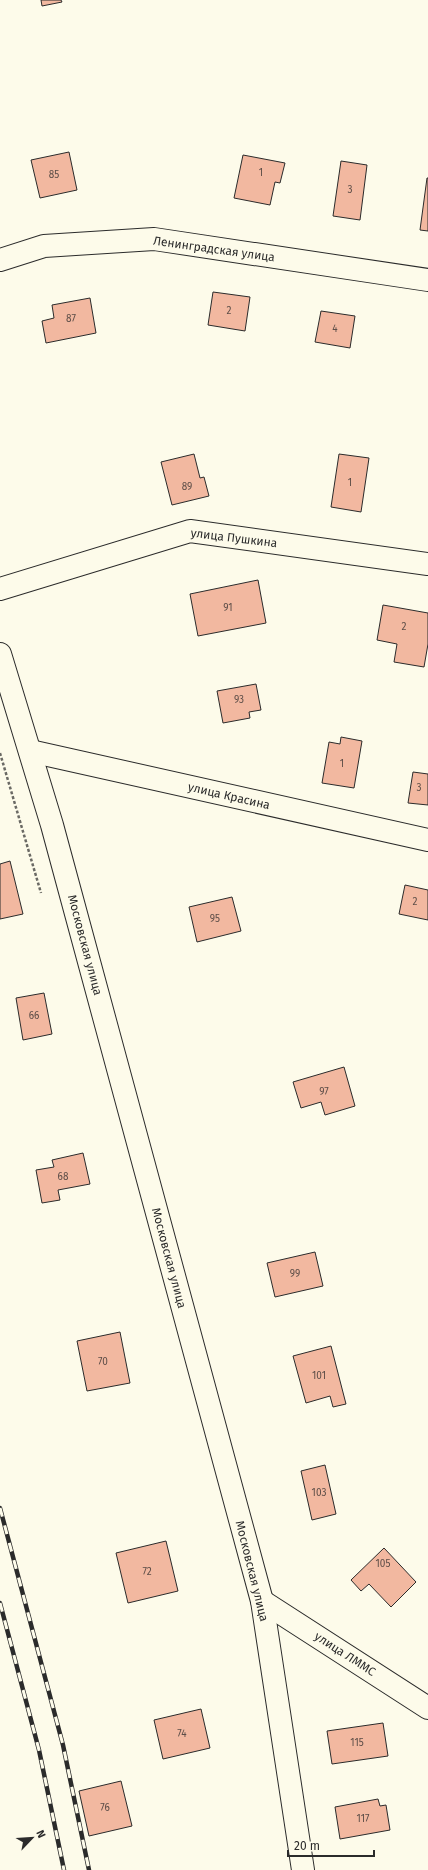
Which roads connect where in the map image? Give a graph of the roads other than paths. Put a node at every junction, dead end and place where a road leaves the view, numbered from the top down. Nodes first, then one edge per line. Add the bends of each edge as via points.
1 (0, 260) edge
2 (428, 280) edge
3 (428, 564) edge
4 (0, 589) edge
5 (0, 654) edge
6 (30, 751) junction
7 (428, 840) edge
8 (262, 1601) junction
9 (428, 1708) edge
10 (303, 1870) edge

1 - 2 street, Ленинградская улица via 44,246 154,239
3 - 4 street, улица Пушкина via 190,531
5 - 6 street, Московская улица
6 - 7 street, улица Красина
6 - 8 street, Московская улица
8 - 9 street, улица ЛММС
8 - 10 street, Московская улица

